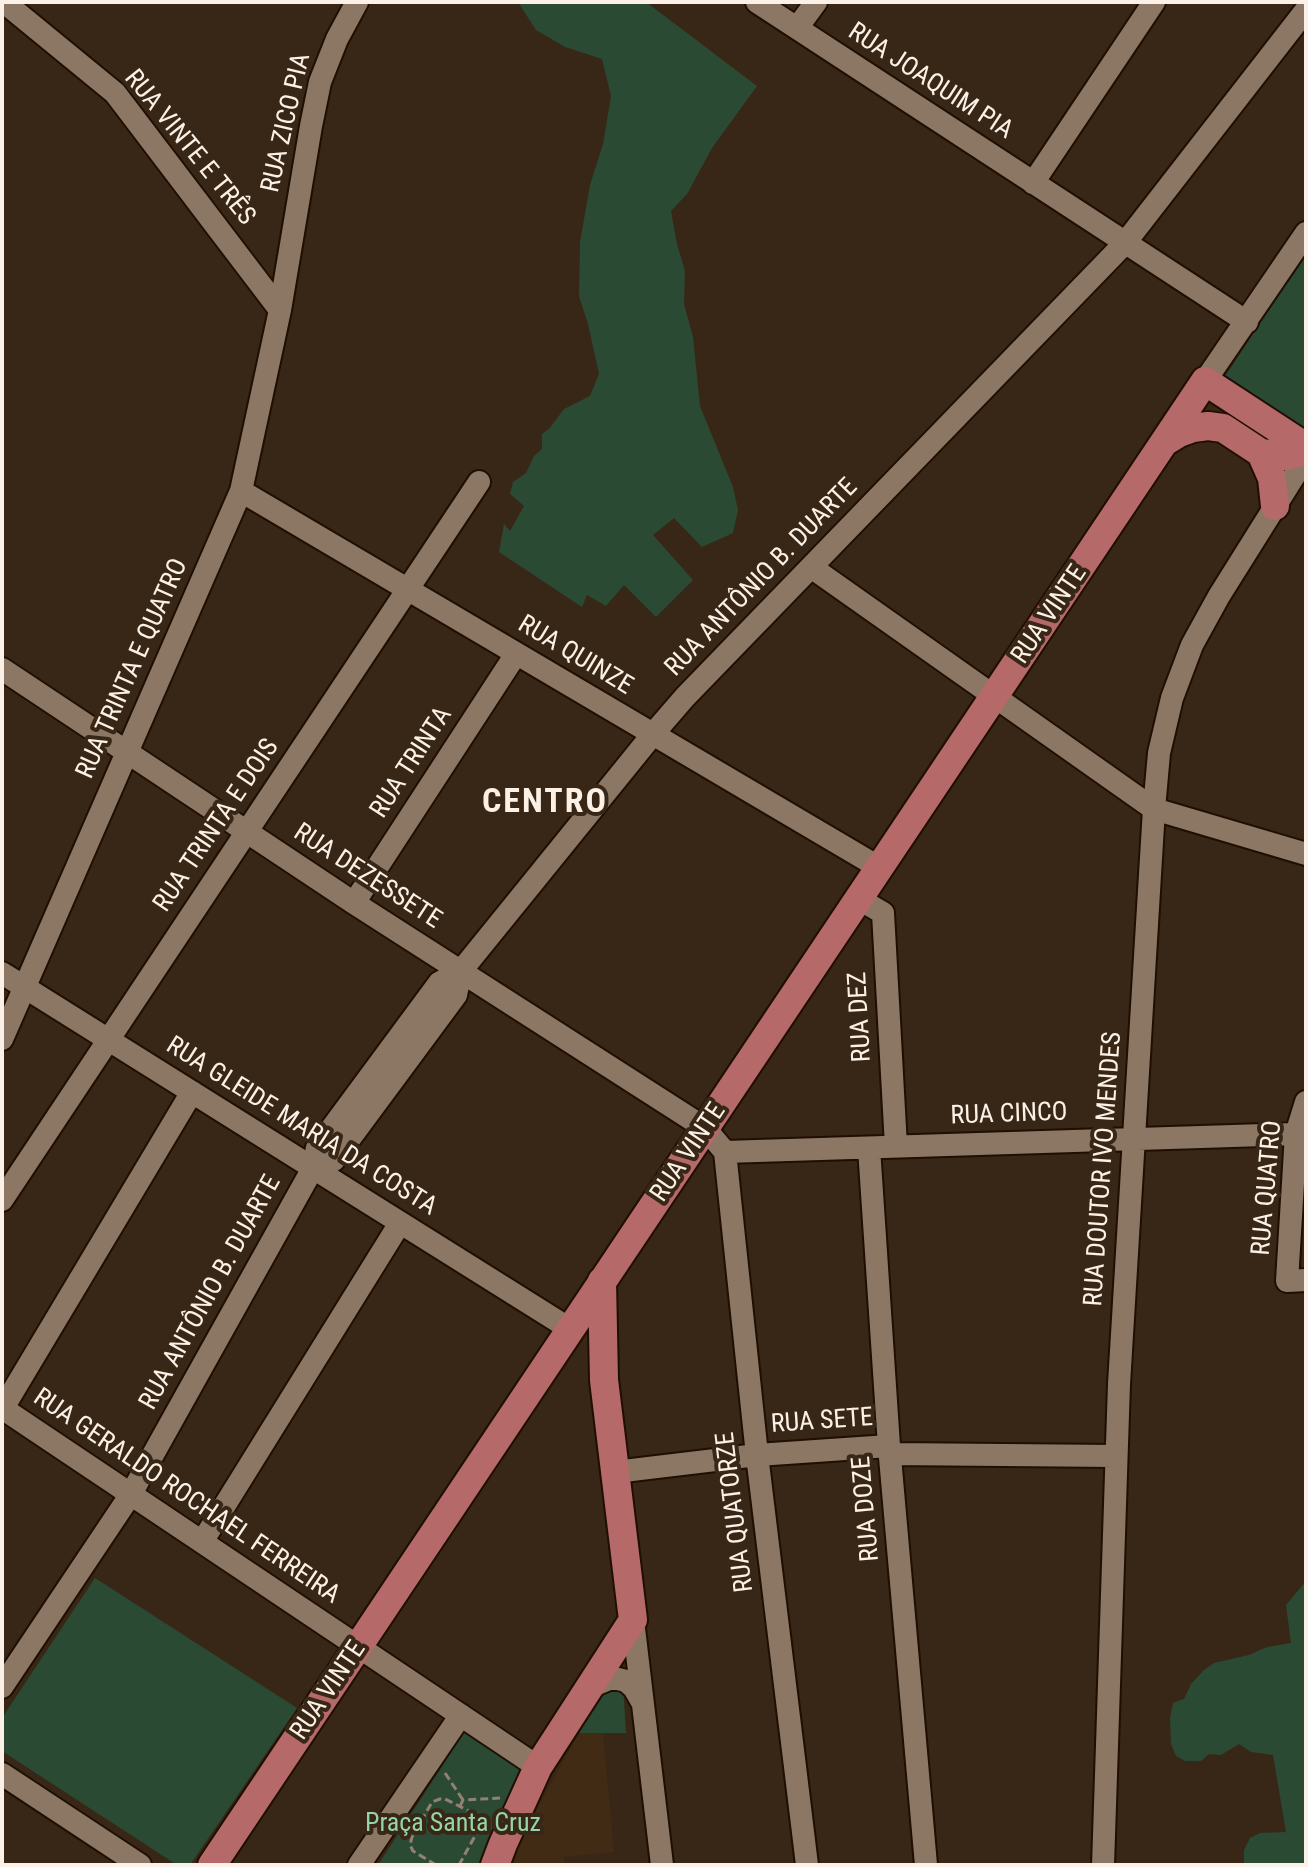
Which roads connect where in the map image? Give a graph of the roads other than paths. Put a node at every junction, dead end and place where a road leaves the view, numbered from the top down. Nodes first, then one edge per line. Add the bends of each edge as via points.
1 (4, 2) edge
2 (357, 2) edge
3 (757, 2) edge
4 (816, 2) edge
5 (1154, 2) edge
6 (1306, 10) edge
7 (797, 28) junction
8 (1033, 183) junction
9 (1306, 233) edge
10 (1125, 243) junction
11 (280, 310) junction
12 (1247, 322) junction
13 (1205, 381) junction
14 (1257, 415) junction
15 (1242, 440) junction
16 (1166, 441) junction
17 (1306, 452) edge
18 (479, 482) dead end
19 (241, 491) junction
20 (1275, 506) junction
21 (811, 567) junction
22 (408, 590) junction
23 (516, 654) junction
24 (2, 669) edge
25 (995, 697) junction
26 (653, 734) junction
27 (127, 752) junction
28 (1154, 809) junction
29 (247, 832) junction
30 (1306, 854) edge
31 (880, 868) junction
32 (859, 899) junction
33 (354, 903) junction
34 (461, 971) junction
35 (2, 973) edge
36 (25, 987) junction
37 (2, 1039) edge
38 (108, 1040) junction
39 (192, 1092) junction
40 (1306, 1102) edge
41 (705, 1128) junction
42 (1296, 1134) junction
43 (1134, 1139) junction
44 (896, 1146) junction
45 (869, 1148) junction
46 (725, 1152) junction
47 (313, 1168) junction
48 (2, 1200) edge
49 (400, 1223) junction
50 (1297, 1280) edge
51 (602, 1281) junction
52 (570, 1329) junction
53 (604, 1380) junction
54 (3, 1408) edge
55 (890, 1450) junction
56 (757, 1455) junction
57 (1116, 1456) junction
58 (615, 1472) junction
59 (131, 1494) junction
60 (202, 1542) junction
61 (633, 1620) junction
62 (359, 1647) junction
63 (592, 1686) junction
64 (2, 1687) edge
65 (643, 1703) junction
66 (461, 1715) junction
67 (538, 1767) junction
68 (2, 1774) edge
69 (501, 1858) edge
70 (140, 1865) edge
71 (212, 1865) edge
72 (359, 1865) edge
73 (662, 1865) edge
74 (807, 1865) edge
75 (926, 1865) edge
76 (1103, 1865) edge

1 - 11 street, RUA VINTE E TRÊS via 115,93
2 - 11 street, RUA ZICO PIA via 320,82
3 - 7 street, RUA JOAQUIM PIA
4 - 7 street
5 - 8 street
6 - 10 street, RUA ANTÔNIO B. DUARTE
7 - 8 street, RUA JOAQUIM PIA
8 - 10 street, RUA JOAQUIM PIA
9 - 12 street
10 - 12 street, RUA JOAQUIM PIA
10 - 21 street, RUA ANTÔNIO B. DUARTE
11 - 19 street, RUA TRINTA E QUATRO
12 - 13 street
13 - 14 main road
13 - 15 main road via 1210,406
13 - 16 main road, RUA VINTE
14 - 15 main road
14 - 17 main road
15 - 16 main road via 1208,426
15 - 17 main road via 1286,456
15 - 20 main road via 1272,478
16 - 25 main road, RUA VINTE
17 - 20 street, RUA DOUTOR IVO MENDES
18 - 22 street, RUA TRINTA E DOIS
19 - 22 street, RUA QUINZE
19 - 27 street, RUA TRINTA E QUATRO
20 - 28 street, RUA DOUTOR IVO MENDES via 1192,645 1159,753
21 - 25 street
21 - 26 street, RUA ANTÔNIO B. DUARTE
22 - 23 street, RUA QUINZE
22 - 29 street, RUA TRINTA E DOIS
23 - 26 street, RUA QUINZE
23 - 33 street, RUA TRINTA
24 - 27 street, RUA DEZESSETE
25 - 28 street
25 - 31 main road, RUA VINTE
26 - 31 street, RUA QUINZE
26 - 34 street, RUA ANTÔNIO B. DUARTE
27 - 29 street, RUA DEZESSETE
27 - 36 street, RUA TRINTA E QUATRO
28 - 30 street
28 - 43 street, RUA DOUTOR IVO MENDES
29 - 33 street, RUA DEZESSETE
29 - 38 street, RUA TRINTA E DOIS
31 - 32 main road, RUA VINTE
32 - 41 main road, RUA VINTE
32 - 44 street, RUA DEZ via 883,913
33 - 34 street, RUA DEZESSETE
34 - 41 street, RUA DEZESSETE
34 - 47 street, RUA ANTÔNIO B. DUARTE via 456,995 334,1160
35 - 36 street, RUA GLEIDE MARIA DA COSTA
36 - 37 street, RUA TRINTA E QUATRO
36 - 38 street, RUA GLEIDE MARIA DA COSTA
38 - 39 street, RUA GLEIDE MARIA DA COSTA
38 - 48 street, RUA TRINTA E DOIS
39 - 47 street, RUA GLEIDE MARIA DA COSTA
39 - 54 street
40 - 42 street, RUA QUATRO
41 - 46 street, RUA DEZESSETE
41 - 51 main road, RUA VINTE
42 - 43 street, RUA CINCO
42 - 50 street, RUA QUATRO
43 - 44 street, RUA CINCO
43 - 57 street, RUA DOUTOR IVO MENDES
44 - 45 street, RUA CINCO
45 - 46 street, RUA CINCO
45 - 55 street, RUA DOZE
46 - 56 street, RUA QUATORZE
47 - 49 street, RUA GLEIDE MARIA DA COSTA
47 - 59 street, RUA ANTÔNIO B. DUARTE
49 - 52 street, RUA GLEIDE MARIA DA COSTA
49 - 60 street
51 - 52 main road, RUA VINTE
51 - 53 main road
52 - 53 main road via 591,1352
52 - 62 main road, RUA VINTE
53 - 58 main road
54 - 59 street, RUA GERALDO ROCHAEL FERREIRA
55 - 56 street, RUA SETE
55 - 57 street, RUA SETE
55 - 75 street, RUA DOZE
56 - 58 street, RUA SETE
56 - 74 street, RUA QUATORZE
57 - 76 street, RUA DOUTOR IVO MENDES
58 - 61 main road
59 - 60 street, RUA GERALDO ROCHAEL FERREIRA
59 - 64 street, RUA ANTÔNIO B. DUARTE
60 - 62 street, RUA GERALDO ROCHAEL FERREIRA
61 - 63 main road
61 - 65 street
62 - 66 street, RUA GERALDO ROCHAEL FERREIRA
62 - 71 main road, RUA VINTE
63 - 65 street via 609,1679 626,1681
63 - 67 main road
65 - 73 street
66 - 67 street, RUA GERALDO ROCHAEL FERREIRA
66 - 72 street
67 - 69 main road
68 - 70 street

